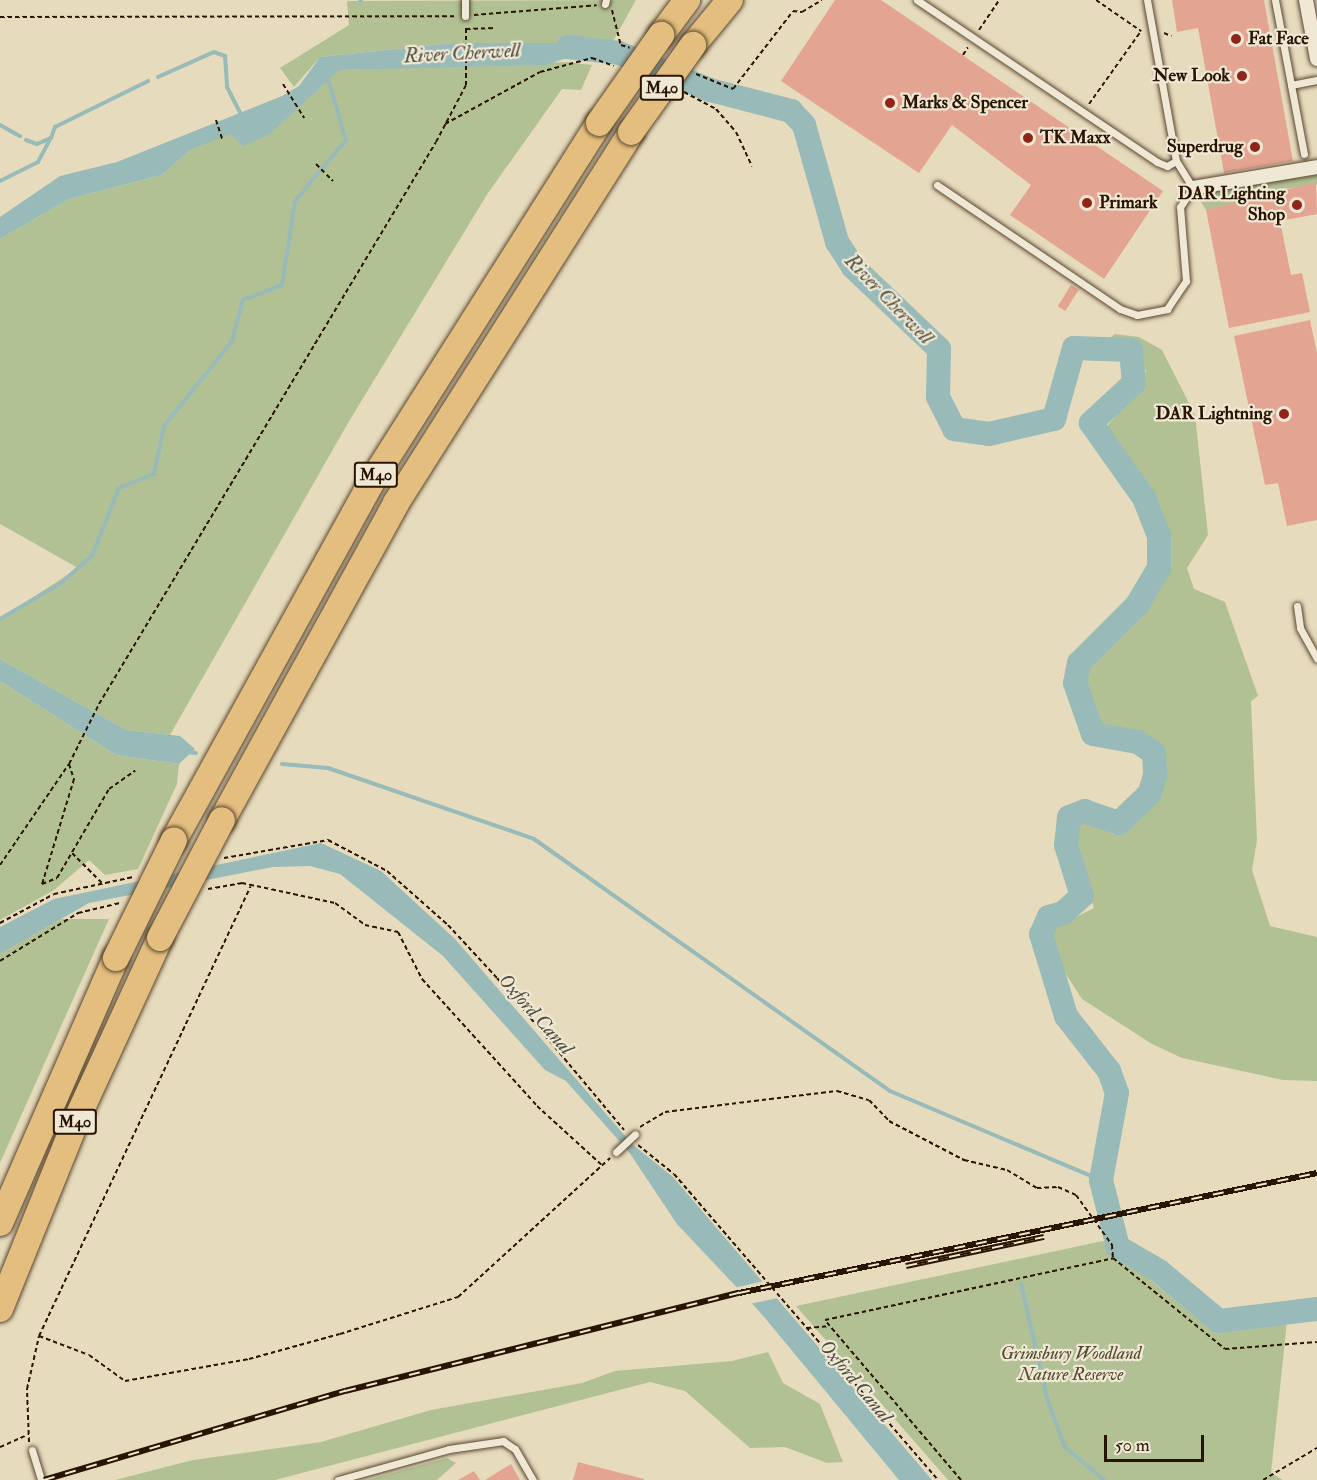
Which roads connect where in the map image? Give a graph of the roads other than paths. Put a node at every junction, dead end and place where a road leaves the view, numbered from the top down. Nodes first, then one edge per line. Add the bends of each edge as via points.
1 (465, 0) edge
2 (687, 0) edge
3 (917, 0) edge
4 (1147, 0) edge
5 (1275, 0) edge
6 (1306, 0) edge
7 (729, 2) edge
8 (465, 16) road end
9 (1317, 59) edge
10 (1317, 80) edge
11 (1291, 85) junction
12 (1304, 154) dead end
13 (1176, 161) junction
14 (1317, 167) edge
15 (937, 185) dead end
16 (1193, 188) junction
17 (1297, 606) dead end
18 (1317, 659) edge
19 (632, 1135) road end
20 (616, 1152) road end
21 (0, 1223) edge
22 (0, 1309) edge
23 (32, 1450) road end
24 (41, 1480) edge
25 (338, 1480) edge
26 (533, 1480) edge

1 - 8 lane
2 - 21 highway, M40, bridge via 598,123 372,481 174,840 116,958
3 - 13 lane via 1157,162 1167,166
4 - 13 lane
5 - 11 lane
6 - 9 street
7 - 22 highway, M40, bridge via 631,132 396,503 160,938 75,1123
10 - 11 lane
11 - 12 lane
13 - 16 lane
14 - 16 street
15 - 16 lane via 1120,309 1137,315 1167,309 1186,281 1180,207
17 - 18 lane via 1300,628
19 - 20 lane, bridge
23 - 24 lane
25 - 26 lane via 487,1441 503,1441 515,1449

